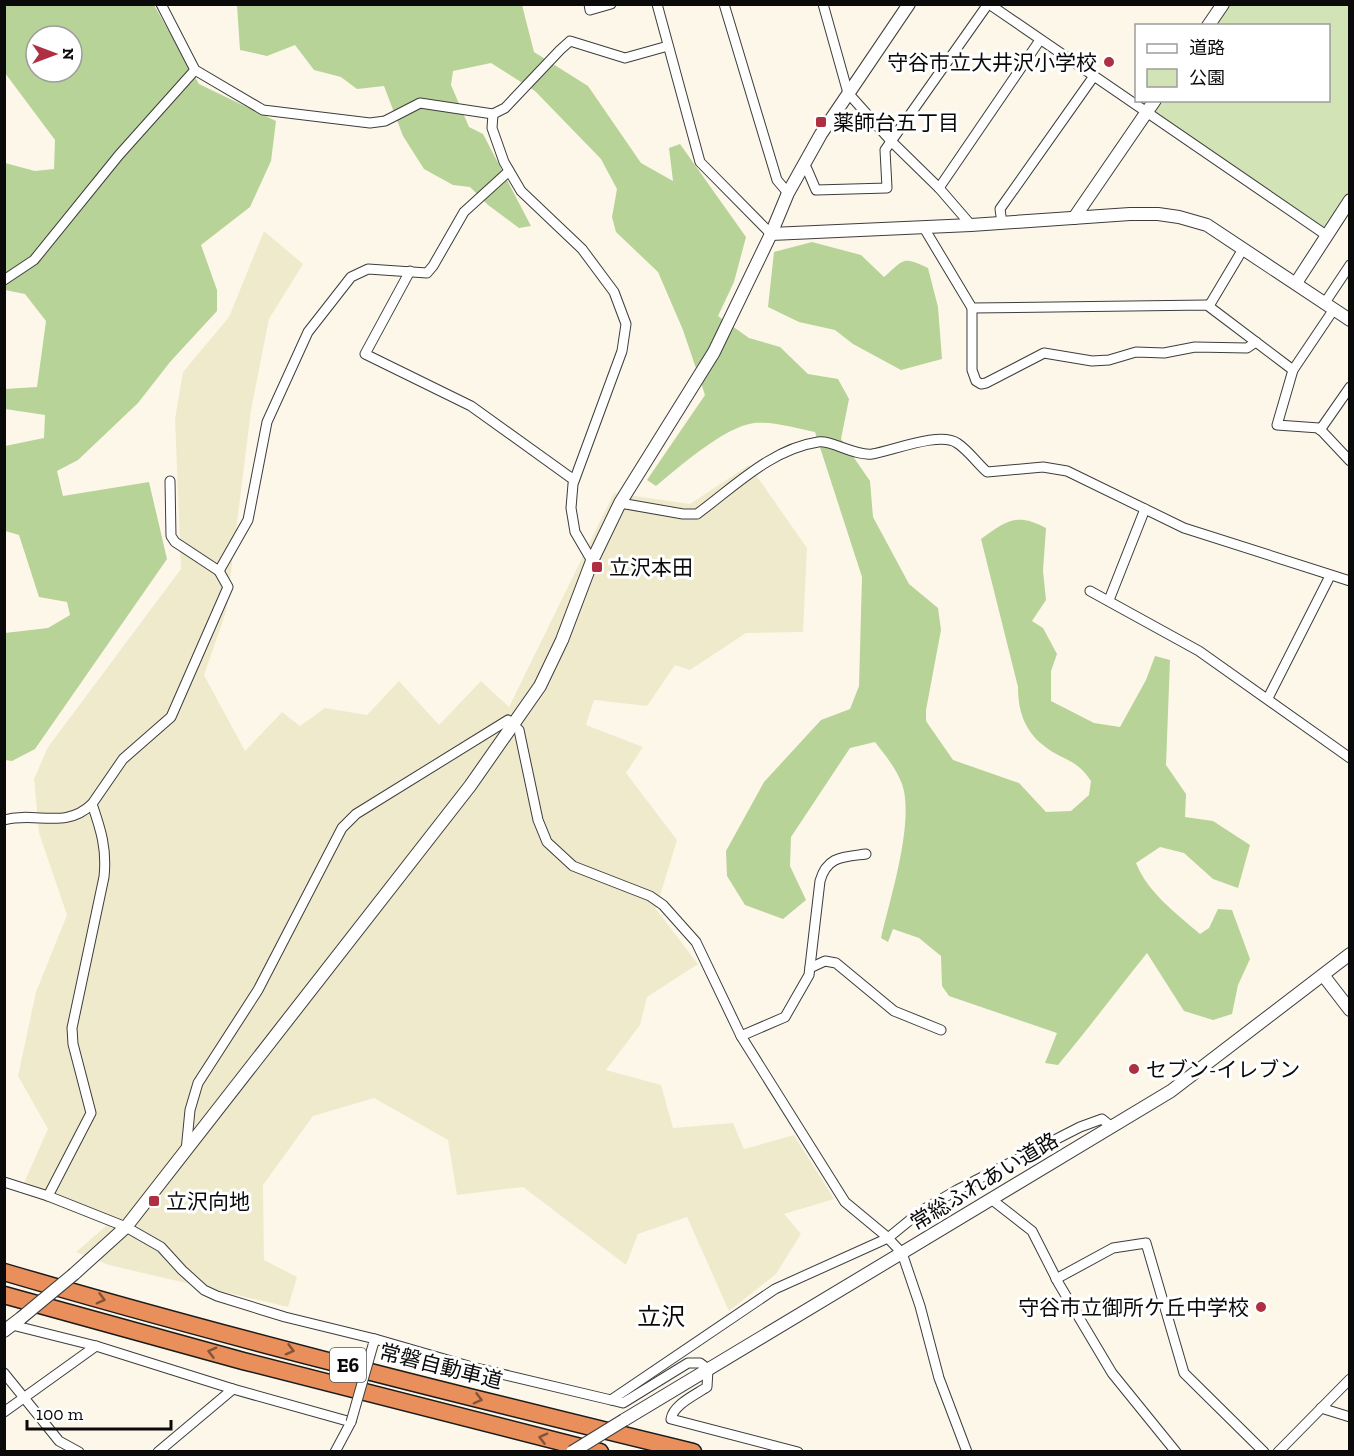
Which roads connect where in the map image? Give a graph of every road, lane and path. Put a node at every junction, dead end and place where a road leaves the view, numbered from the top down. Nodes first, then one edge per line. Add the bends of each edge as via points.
1 (161, 4) edge
2 (588, 4) edge
3 (611, 4) edge
4 (657, 4) edge
5 (724, 4) edge
6 (823, 4) edge
7 (909, 4) edge
8 (988, 4) edge
9 (1223, 4) edge
10 (1209, 24) edge
11 (1040, 40) junction
12 (668, 46) junction
13 (195, 70) junction
14 (1094, 76) junction
15 (848, 93) junction
16 (1154, 102) edge
17 (1146, 112) junction
18 (493, 114) junction
19 (891, 141) junction
20 (803, 166) junction
21 (509, 171) junction
22 (939, 188) junction
23 (788, 194) junction
24 (1350, 200) edge
25 (1074, 218) junction
26 (1002, 223) junction
27 (971, 225) junction
28 (924, 228) junction
29 (771, 234) junction
30 (1326, 235) junction
31 (1244, 249) junction
32 (1350, 265) edge
33 (410, 271) junction
34 (4, 280) edge
35 (1341, 280) junction
36 (1296, 284) junction
37 (1350, 286) edge
38 (1209, 306) junction
39 (1329, 307) junction
40 (972, 308) junction
41 (1350, 320) edge
42 (1256, 342) junction
43 (1293, 370) junction
44 (1350, 387) edge
45 (1320, 430) junction
46 (1350, 461) edge
47 (574, 480) junction
48 (170, 482) dead end
49 (620, 503) junction
50 (1145, 509) junction
51 (592, 561) junction
52 (219, 571) junction
53 (1330, 576) junction
54 (1350, 581) edge
55 (1090, 591) dead end
56 (1109, 600) junction
57 (1268, 698) junction
58 (513, 724) junction
59 (1350, 758) edge
60 (92, 804) junction
61 (4, 820) edge
62 (866, 854) dead end
63 (1350, 954) edge
64 (810, 968) junction
65 (1323, 975) junction
66 (1350, 1010) edge
67 (941, 1030) dead end
68 (741, 1036) junction
69 (1112, 1127) junction
70 (186, 1151) junction
71 (4, 1182) edge
72 (48, 1196) junction
73 (991, 1199) junction
74 (126, 1227) junction
75 (888, 1238) junction
76 (902, 1253) junction
77 (4, 1272) edge
78 (1056, 1279) junction
79 (4, 1295) edge
80 (12, 1325) edge
81 (374, 1342) junction
82 (96, 1346) junction
83 (708, 1369) junction
84 (4, 1373) edge
85 (1350, 1379) edge
86 (233, 1389) junction
87 (25, 1397) junction
88 (611, 1400) junction
89 (1321, 1408) junction
90 (4, 1412) edge
91 (1350, 1417) edge
92 (351, 1422) junction
93 (79, 1452) edge
94 (158, 1452) edge
95 (335, 1452) edge
96 (572, 1452) edge
97 (600, 1452) edge
98 (693, 1452) edge
99 (798, 1452) edge
100 (967, 1452) edge
101 (1176, 1452) edge
102 (1264, 1452) edge
103 (1278, 1452) edge

1 - 13 street
2 - 3 street via 590,10
4 - 12 street
5 - 23 street via 777,180
6 - 15 street
7 - 15 street
8 - 11 street
8 - 19 street
9 - 10 street
11 - 14 street
11 - 22 street
12 - 18 street via 626,58 570,41 505,108
12 - 29 street via 700,162
13 - 18 street via 263,110 370,123 385,121 420,103
13 - 34 street via 119,155 34,260
14 - 17 street
14 - 26 street via 1000,209
15 - 19 street
15 - 20 street
16 - 17 street
17 - 25 street
17 - 30 street
18 - 21 street via 492,128
19 - 20 street via 885,150 887,188 816,190
19 - 22 street
20 - 23 street
21 - 33 street via 464,212 427,273
21 - 47 street via 521,191 582,249 608,283 626,324 622,351
22 - 27 street
23 - 29 street
24 - 30 street
25 - 26 street
25 - 31 street via 1179,216 1207,225
26 - 27 street
27 - 28 street
28 - 29 street
28 - 40 street
29 - 49 street via 714,352
30 - 36 street
31 - 36 street
31 - 38 street
32 - 35 street
33 - 47 street via 365,354 471,406
33 - 52 street via 368,270 351,277 308,332 267,422 248,520
35 - 37 street
35 - 39 street
36 - 39 street
38 - 40 street
38 - 42 street
39 - 41 street
39 - 43 street
40 - 42 street via 972,370 981,384 1044,353 1092,361 1136,352 1247,348
42 - 43 street
43 - 45 street via 1277,425
44 - 45 street
45 - 46 street
47 - 51 street via 571,508 575,532
48 - 52 street via 174,542
49 - 50 street via 697,514 776,456 820,441 870,454 932,439 955,441 987,472 1043,467 1067,471
49 - 51 street
50 - 53 street via 1184,528
50 - 56 street
51 - 58 street via 551,666
52 - 60 street via 228,587 171,717 123,759
53 - 54 street
53 - 57 street
55 - 56 street
56 - 57 street via 1199,651
57 - 59 street
58 - 68 street via 519,730 538,820 547,842 573,866 650,896 663,905 696,942
58 - 70 street via 470,786
58 - 70 street via 508,720 498,726 356,814 342,828 258,990 198,1083 190,1110
60 - 61 street via 82,813 66,818
60 - 72 street via 106,858 72,1028 72,1044 90,1113
62 - 64 street via 832,861 823,869
63 - 65 street, 常総ふれあい道路
64 - 67 street via 825,961 836,963 894,1011
64 - 68 street via 785,1017
65 - 66 street
65 - 69 street, 常総ふれあい道路 via 1180,1085
68 - 75 street via 845,1202
69 - 73 street, 常総ふれあい道路
69 - 75 street via 1102,1119 1080,1127 957,1190 921,1211
70 - 74 street
71 - 72 street
72 - 74 street
73 - 76 street, 常総ふれあい道路
73 - 78 street via 1032,1231
74 - 80 street, bridge
74 - 81 street via 161,1247 204,1290
75 - 76 street
75 - 88 street via 775,1289
76 - 83 street, 常総ふれあい道路
76 - 100 street via 939,1378
77 -> 98 highway, 常磐自動車道 / E6 via 496,1404
78 - 101 street via 1112,1373
78 - 102 street via 1113,1248 1146,1243 1185,1373
97 -> 79 highway, E6 via 254,1364
80 - 82 street
81 - 88 street
81 - 92 street, bridge
82 - 86 street
82 - 87 street
83 - 88 street via 700,1363 688,1363 623,1403
83 - 96 street, 常総ふれあい道路, bridge
83 - 99 street via 707,1387 672,1413 671,1419
84 - 87 street
85 - 89 street
86 - 92 street
86 - 94 street
87 - 90 street
87 - 93 street via 59,1441
89 - 91 street
89 - 103 street
92 - 95 street

